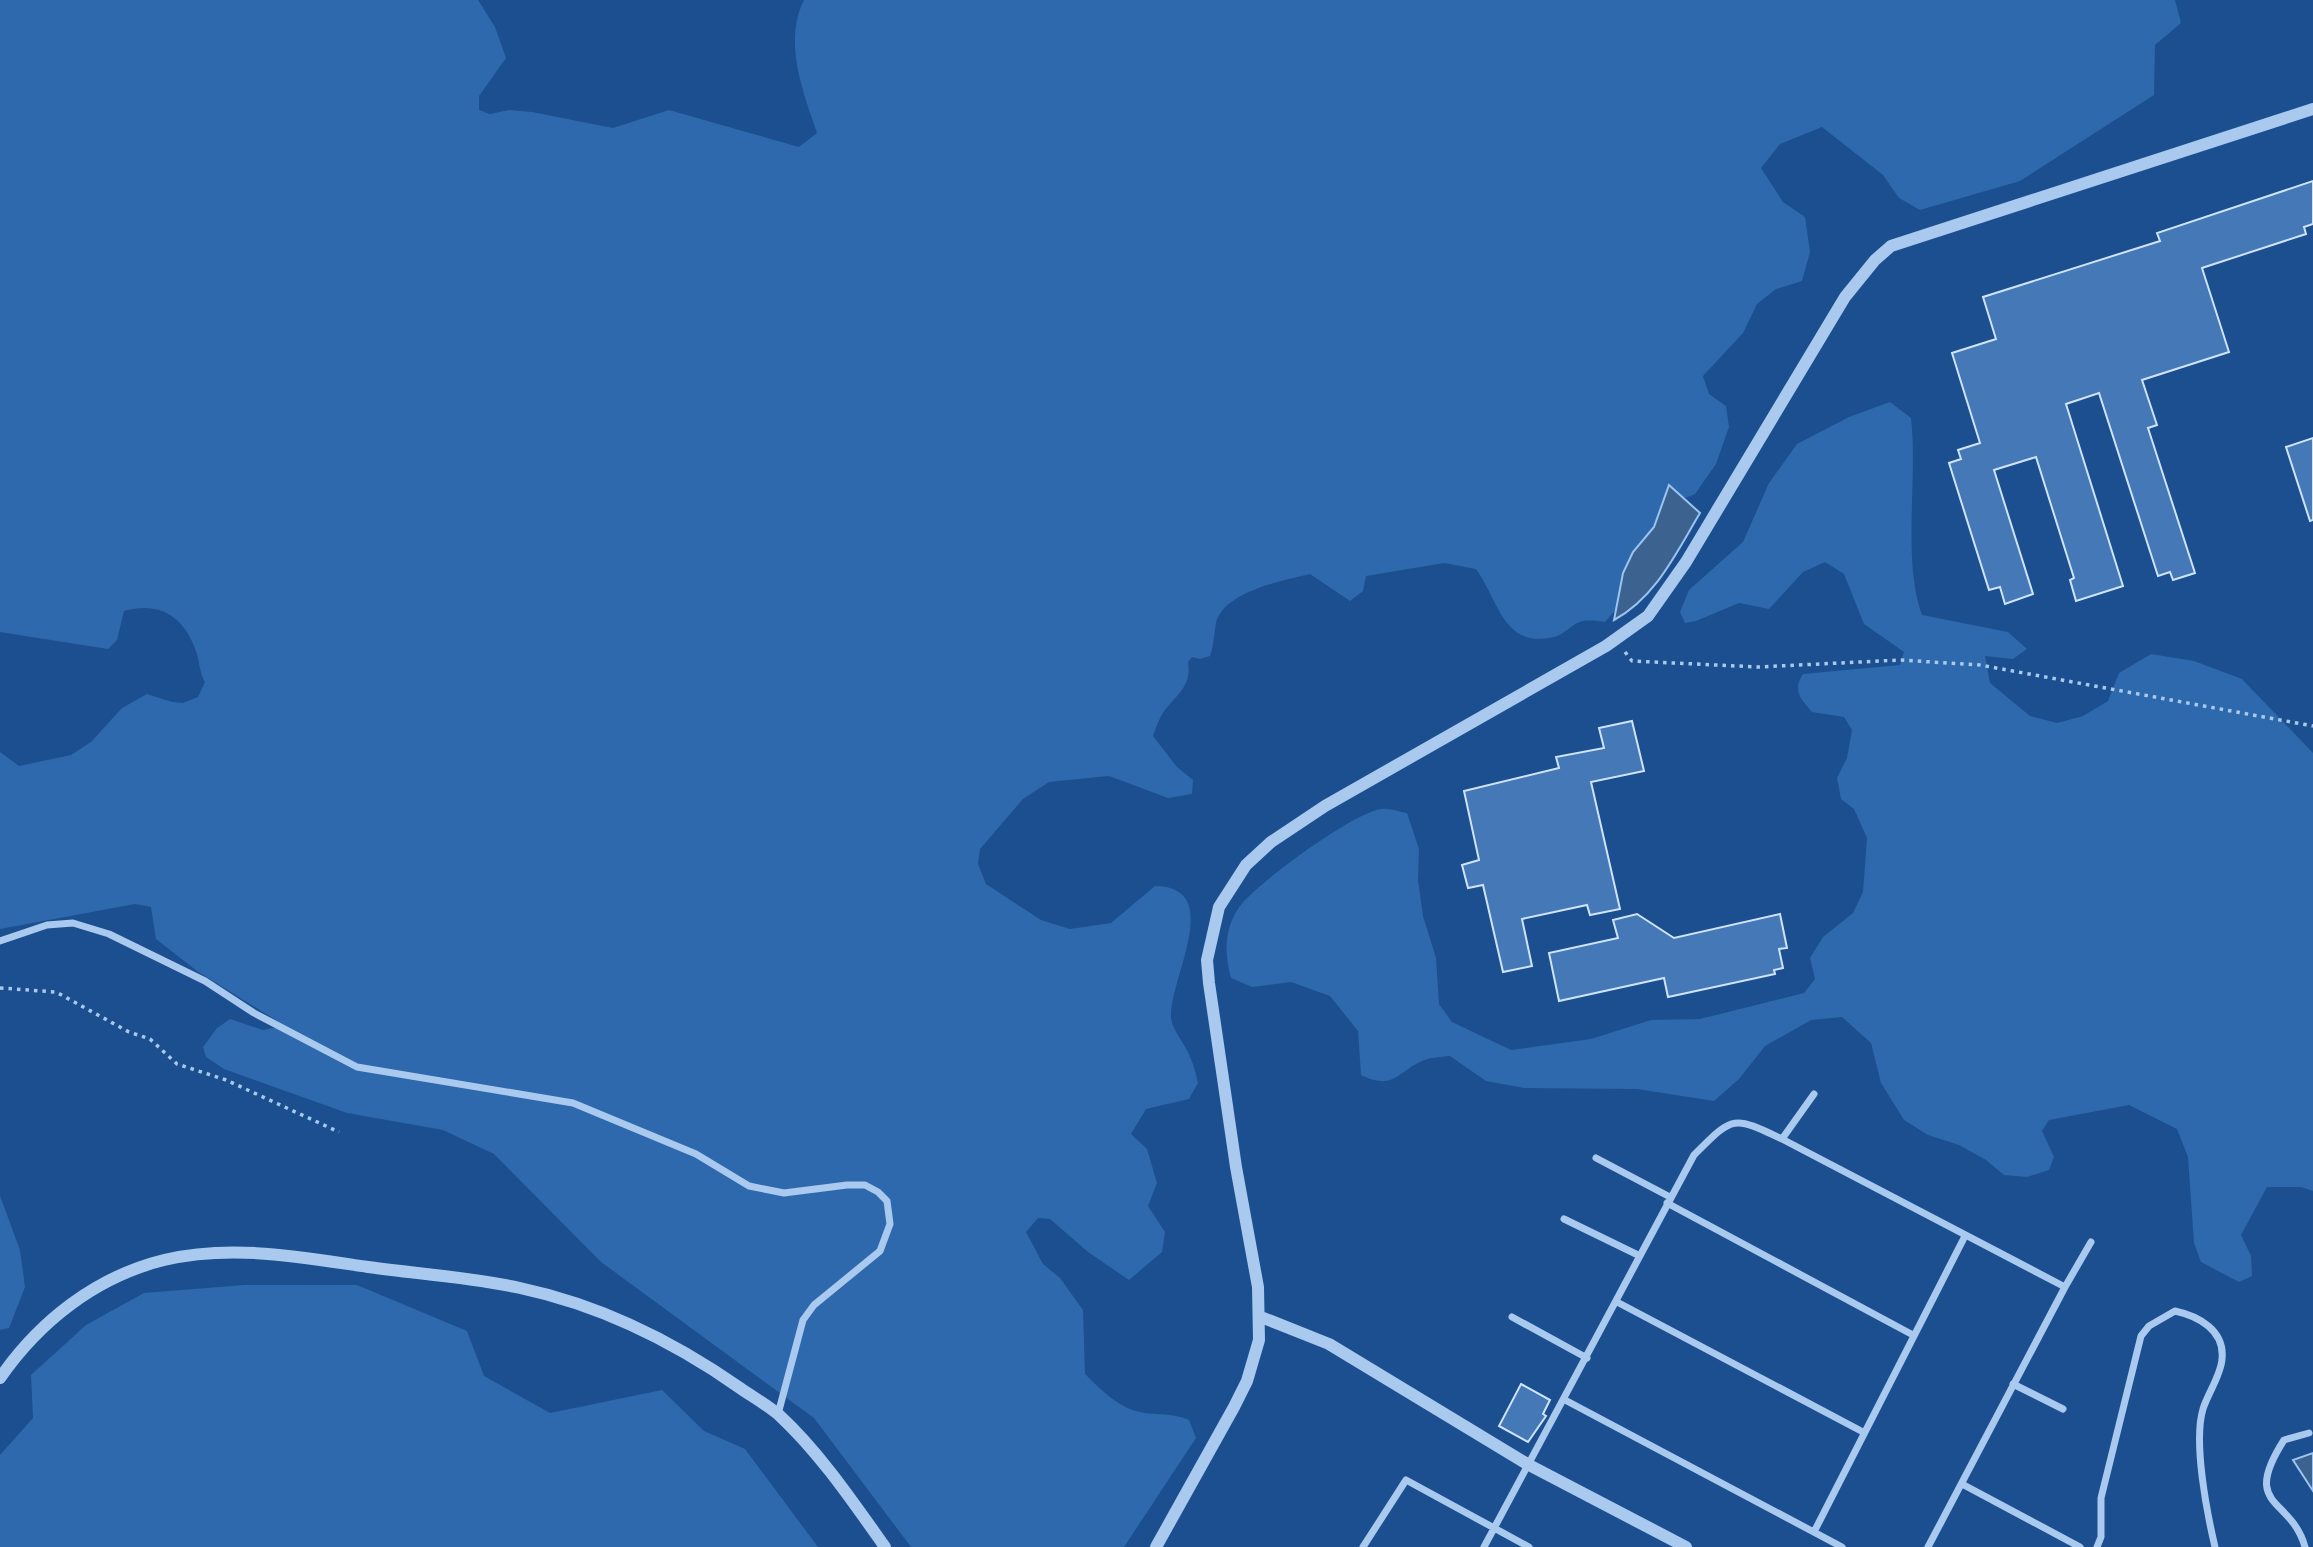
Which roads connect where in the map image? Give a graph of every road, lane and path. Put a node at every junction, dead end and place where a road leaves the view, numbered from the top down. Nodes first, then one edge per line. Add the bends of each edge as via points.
1 (2313, 109) edge
2 (1615, 639) junction
3 (2313, 726) edge
4 (0, 941) edge
5 (0, 988) edge
6 (1814, 1094) dead end
7 (339, 1132) dead end
8 (1782, 1139) junction
9 (1596, 1158) dead end
10 (1669, 1200) junction
11 (1564, 1219) dead end
12 (1965, 1236) junction
13 (2091, 1242) dead end
14 (1640, 1256) junction
15 (2065, 1287) junction
16 (1617, 1301) junction
17 (1261, 1317) junction
18 (1512, 1317) dead end
19 (1913, 1335) junction
20 (1587, 1358) junction
21 (0, 1378) edge
22 (2013, 1384) junction
23 (1566, 1400) junction
24 (2063, 1409) dead end
25 (778, 1415) junction
26 (1863, 1432) junction
27 (2309, 1433) dead end
28 (1529, 1465) junction
29 (1962, 1484) junction
30 (1495, 1529) junction
31 (1814, 1532) junction
32 (885, 1547) edge
33 (1156, 1547) edge
34 (1363, 1547) edge
35 (1484, 1547) edge
36 (1529, 1547) edge
37 (1686, 1547) edge
38 (1842, 1547) edge
39 (1928, 1547) edge
40 (2080, 1547) edge
41 (2096, 1547) edge
42 (2216, 1547) edge
43 (2305, 1547) edge

1 - 2 street via 1891,246 1845,298 1686,562 1648,615
2 - 3 path via 1632,661 1758,667 1900,660 1980,665
2 - 17 street via 1271,842 1246,865 1219,907 1207,960 1209,983
4 - 25 street via 47,925 73,923 109,934 205,981 254,1013 357,1067 573,1102 696,1154 749,1186 784,1193 856,1185 878,1192 887,1201 890,1224 880,1251 814,1305 803,1320
5 - 7 path via 56,992 150,1039 177,1064 226,1080
6 - 8 street
8 - 10 street via 1749,1123 1732,1122 1694,1156
8 - 12 street
9 - 10 street
10 - 14 street
10 - 19 street
11 - 14 street
12 - 15 street
12 - 19 street
13 - 15 street
14 - 16 street
15 - 22 street
16 - 20 street
16 - 26 street
17 - 28 street via 1329,1344
17 - 33 street via 1247,1381
18 - 20 street
19 - 26 street
20 - 23 street
21 - 25 street via 42,1327 80,1296 161,1261 210,1251 260,1253 520,1287 593,1309 647,1330
22 - 24 street
22 - 29 street
23 - 28 street
23 - 31 street
25 - 32 street via 825,1466
26 - 31 street
27 - 43 street via 2284,1440 2271,1461 2266,1485 2271,1502 2300,1530
28 - 30 street
28 - 37 street
29 - 39 street
29 - 40 street
30 - 34 street via 1406,1480
30 - 35 street
30 - 36 street
31 - 38 street
41 - 42 street via 2101,1537 2101,1498 2141,1336 2175,1311 2198,1316 2215,1333 2223,1358 2202,1411 2201,1463

